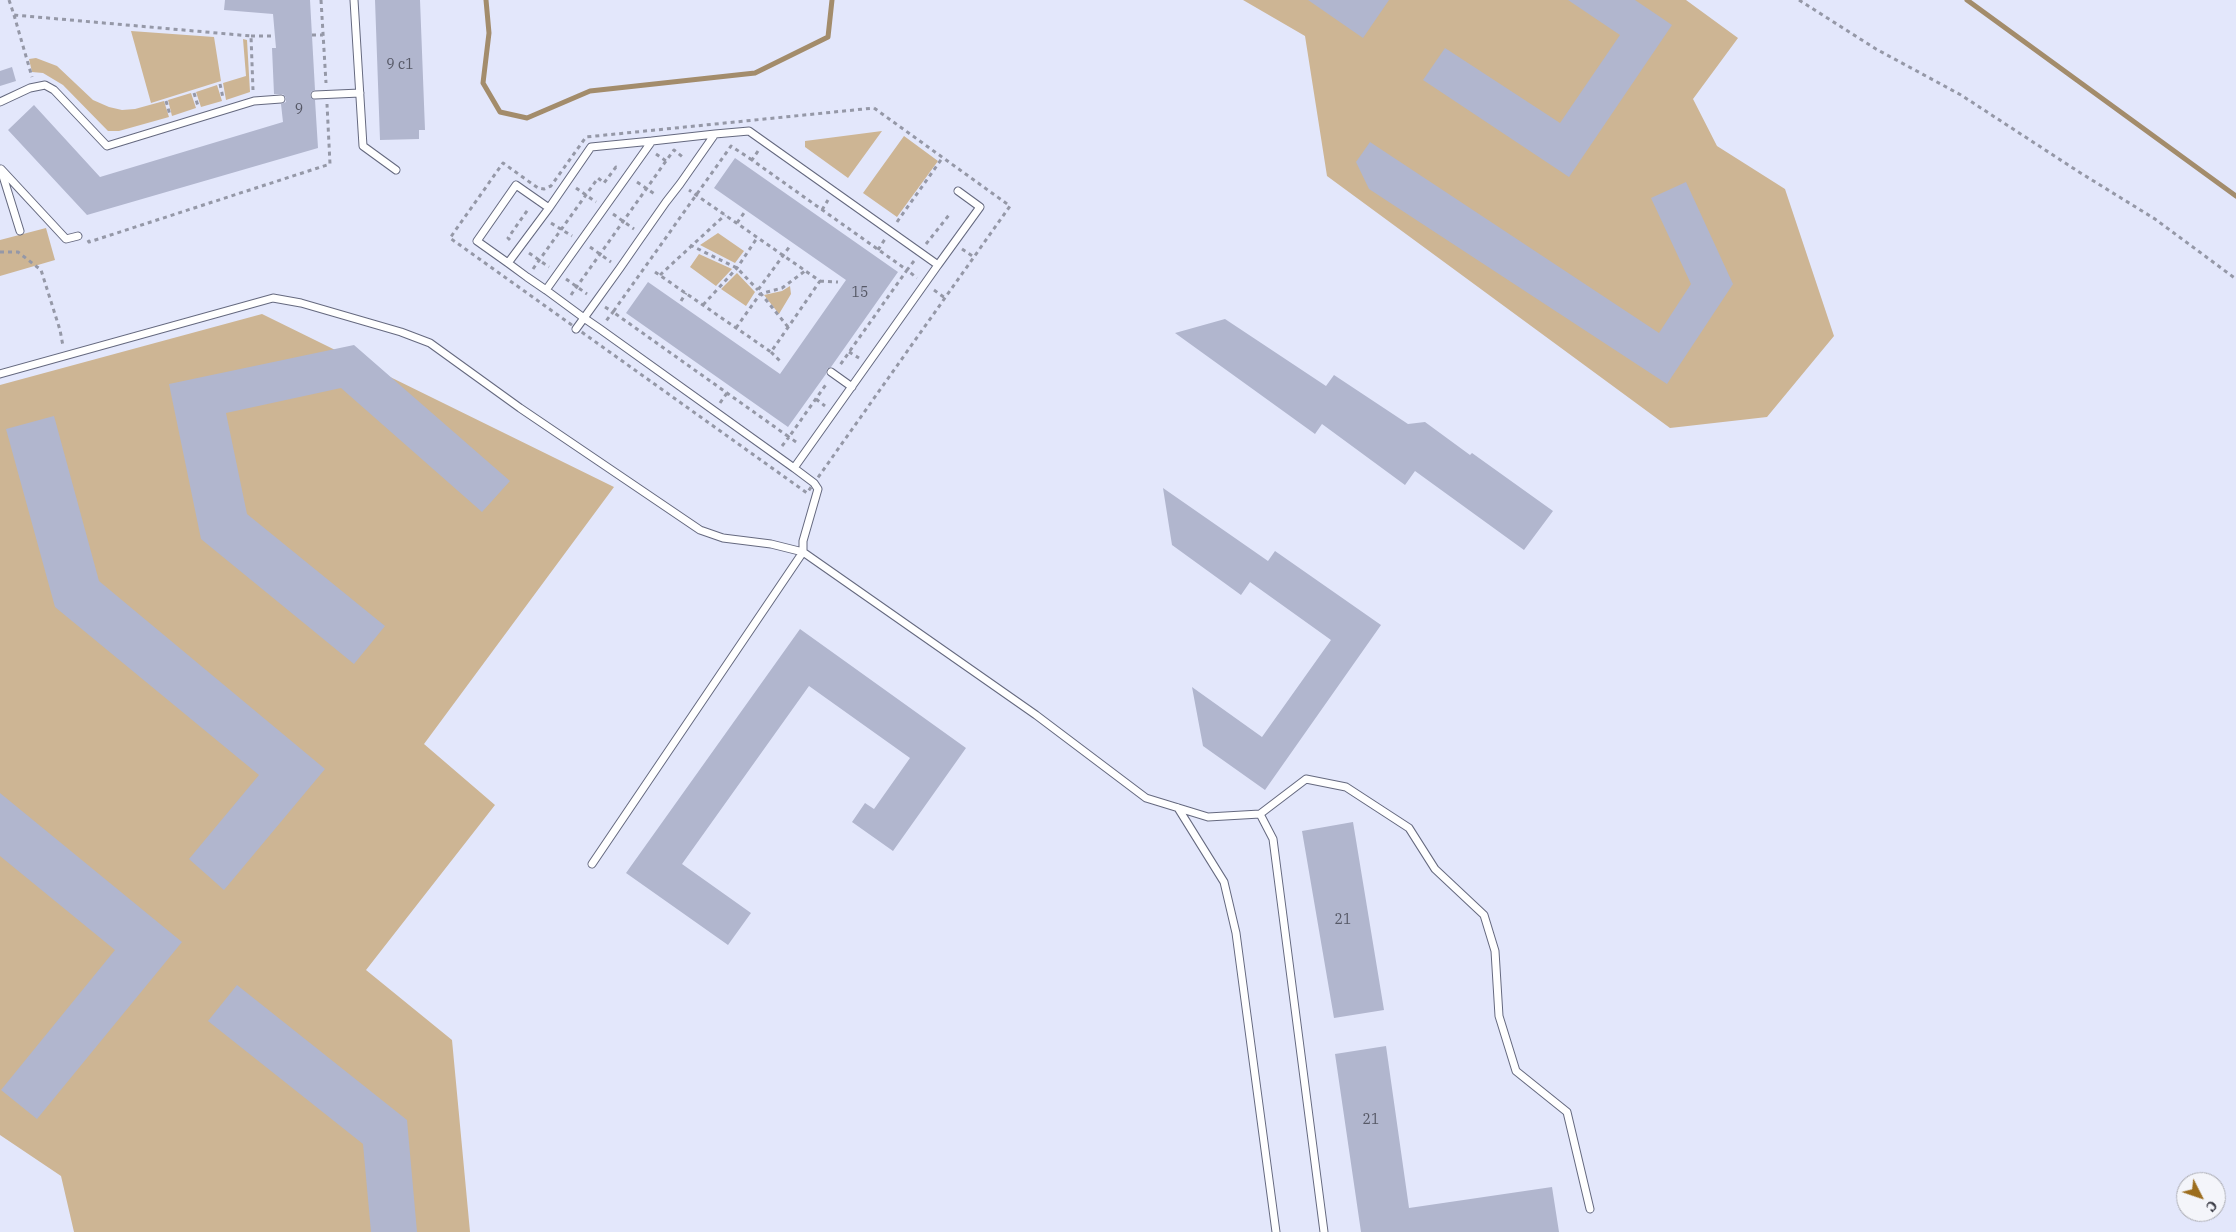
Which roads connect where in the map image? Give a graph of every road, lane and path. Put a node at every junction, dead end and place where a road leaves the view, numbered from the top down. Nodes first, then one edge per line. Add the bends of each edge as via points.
1 (9, 0) edge
2 (322, 0) edge
3 (354, 0) edge
4 (1799, 0) edge
5 (14, 15) junction
6 (312, 35) dead end
7 (324, 35) junction
8 (251, 36) junction
9 (275, 36) dead end
10 (35, 86) junction
11 (360, 93) junction
12 (315, 95) dead end
13 (327, 95) junction
14 (280, 99) dead end
15 (254, 101) junction
16 (0, 102) edge
17 (715, 134) junction
18 (652, 141) junction
19 (764, 142) junction
20 (648, 148) junction
21 (943, 157) junction
22 (752, 160) junction
23 (666, 161) junction
24 (693, 165) junction
25 (0, 168) edge
26 (396, 170) dead end
27 (710, 176) junction
28 (680, 184) junction
29 (958, 191) dead end
30 (696, 195) junction
31 (529, 208) dead end
32 (548, 208) junction
33 (744, 213) dead end
34 (725, 215) junction
35 (949, 215) dead end
36 (736, 223) junction
37 (20, 231) dead end
38 (890, 231) junction
39 (86, 233) dead end
40 (78, 236) dead end
41 (757, 238) junction
42 (510, 240) dead end
43 (690, 245) junction
44 (790, 246) dead end
45 (0, 252) edge
46 (920, 252) junction
47 (784, 256) junction
48 (508, 263) junction
49 (938, 266) junction
50 (737, 268) junction
51 (805, 270) junction
52 (655, 272) dead end
53 (660, 275) junction
54 (2236, 279) edge
55 (820, 281) junction
56 (838, 282) dead end
57 (546, 290) junction
58 (759, 292) junction
59 (686, 293) junction
60 (681, 301) dead end
61 (542, 304) dead end
62 (565, 304) junction
63 (702, 305) junction
64 (557, 315) dead end
65 (584, 318) junction
66 (788, 327) junction
67 (736, 328) junction
68 (576, 329) dead end
69 (771, 352) junction
70 (65, 356) junction
71 (780, 361) dead end
72 (832, 373) junction
73 (0, 374) edge
74 (852, 387) junction
75 (789, 437) junction
76 (807, 450) junction
77 (776, 455) junction
78 (794, 468) junction
79 (814, 483) junction
80 (807, 493) dead end
81 (803, 552) junction
82 (1178, 808) junction
83 (1260, 814) junction
84 (592, 864) dead end
85 (1590, 1209) dead end
86 (1276, 1232) edge
87 (1324, 1232) edge

1 - 5 path
2 - 7 path
3 - 11 lane
4 - 54 path via 1876,49 1969,100 2154,219
5 - 8 path
5 - 10 path
6 - 7 path
7 - 13 path
8 - 9 path
8 - 15 path
10 - 15 lane via 45,84 54,90 107,146
10 - 16 lane
11 - 13 lane
11 - 26 lane via 363,146
12 - 13 lane
13 - 39 path via 330,164 89,242
14 - 15 lane
17 - 18 lane
17 - 19 lane via 750,131
17 - 24 lane
18 - 20 lane
18 - 32 lane via 591,147
19 - 22 path
19 - 38 lane
20 - 23 path
20 - 57 lane
21 - 38 path
21 - 61 path via 874,108 586,137 550,186 544,189 503,163 450,238
21 - 79 path via 1010,206
22 - 27 path via 732,146
22 - 72 path via 907,270
23 - 24 path via 674,150
23 - 62 path
24 - 27 path
24 - 28 lane
25 - 37 lane
25 - 40 lane via 66,239
27 - 30 path
28 - 30 path
28 - 65 lane
29 - 49 lane via 980,207
30 - 34 path
30 - 75 path via 613,312
31 - 42 path via 508,238
32 - 48 lane
32 - 48 lane via 516,185 477,241
33 - 36 path
34 - 36 path
34 - 43 path
35 - 46 path
36 - 41 path
38 - 46 lane
41 - 47 path
41 - 50 path
43 - 50 path
43 - 53 path
44 - 47 path
45 - 70 path via 18,252 41,270
46 - 49 lane
47 - 51 path
47 - 58 path
48 - 57 lane
49 - 74 lane
50 - 58 path
50 - 63 path
51 - 55 path
51 - 58 path via 782,288
52 - 53 path
53 - 59 path
55 - 56 path
55 - 66 path
57 - 62 lane
58 - 66 path
58 - 67 path
59 - 60 path
59 - 63 path
62 - 64 path
62 - 65 lane
63 - 67 path
65 - 68 lane
65 - 77 lane
66 - 69 path
67 - 69 path
69 - 71 path
70 - 73 lane
70 - 81 lane via 273,298 302,303 430,343 700,530 722,538 772,544
72 - 74 lane
72 - 75 path
74 - 76 lane
75 - 76 path
75 - 77 path
76 - 78 lane
77 - 78 lane
78 - 79 lane
79 - 80 path
79 - 81 lane via 818,489 803,541
81 - 82 lane via 1036,715 1146,798
81 - 84 lane
82 - 83 lane via 1208,817
82 - 86 lane via 1224,882 1236,933
83 - 85 lane via 1306,779 1346,787 1410,828 1435,869 1484,915 1495,951 1499,1016 1516,1071 1568,1112
83 - 87 lane via 1273,839

